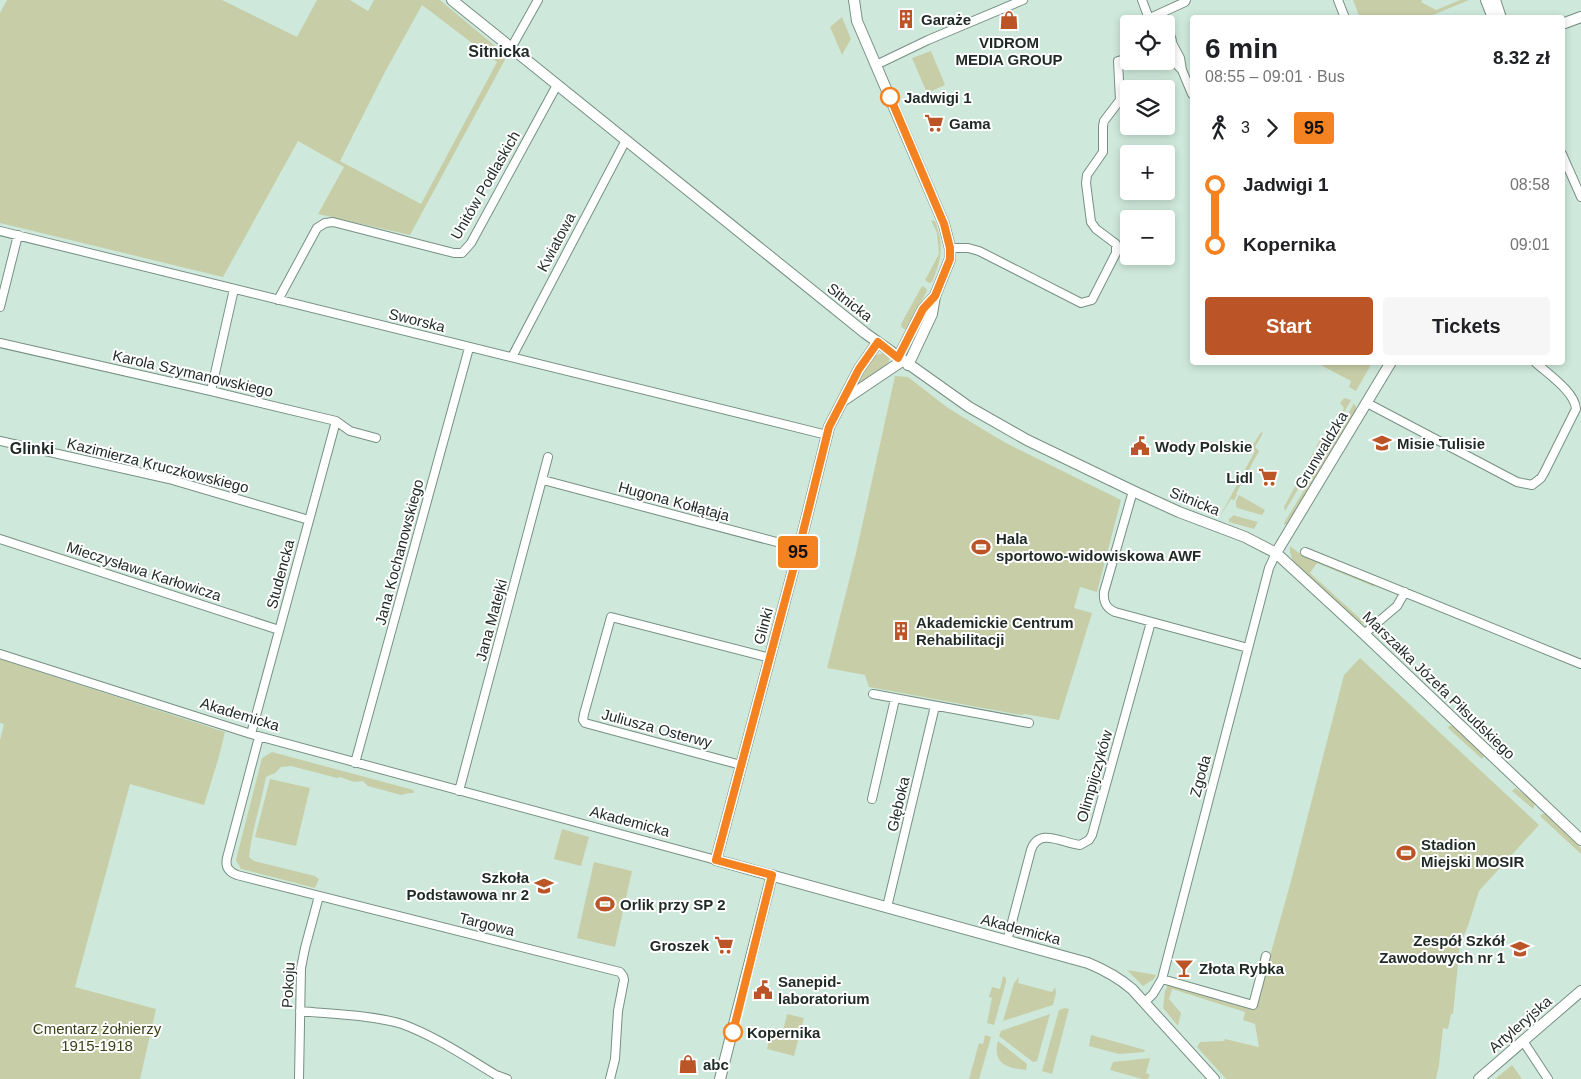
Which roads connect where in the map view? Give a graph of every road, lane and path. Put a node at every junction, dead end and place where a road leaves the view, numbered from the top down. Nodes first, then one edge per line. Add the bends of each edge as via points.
1 (452, 0) edge
2 (538, 0) edge
3 (854, 0) edge
4 (1023, 0) edge
5 (1142, 0) edge
6 (1338, 0) edge
7 (1486, 0) edge
8 (1495, 0) edge
9 (1185, 1) edge
10 (1149, 15) edge
11 (1163, 15) edge
12 (1344, 15) edge
13 (1492, 15) edge
14 (1501, 15) edge
15 (1581, 16) edge
16 (1565, 19) edge
17 (1565, 23) edge
18 (511, 48) junction
19 (1175, 49) edge
20 (1120, 60) edge
21 (1175, 62) edge
22 (876, 65) junction
23 (1182, 70) junction
24 (558, 85) junction
25 (1190, 89) edge
26 (626, 140) junction
27 (1565, 161) edge
28 (1581, 197) edge
29 (0, 231) edge
30 (18, 235) junction
31 (950, 248) junction
32 (234, 289) junction
33 (278, 300) junction
34 (0, 307) edge
35 (878, 342) junction
36 (0, 343) edge
37 (469, 348) junction
38 (512, 357) junction
39 (902, 361) junction
40 (1389, 365) edge
41 (1538, 365) edge
42 (211, 391) junction
43 (841, 402) junction
44 (1367, 402) junction
45 (336, 420) junction
46 (827, 435) junction
47 (376, 438) dead end
48 (0, 440) edge
49 (548, 457) dead end
50 (542, 480) junction
51 (1133, 491) junction
52 (309, 520) junction
53 (0, 539) edge
54 (799, 548) junction
55 (1305, 552) dead end
56 (1276, 553) junction
57 (1405, 592) junction
58 (1151, 622) junction
59 (279, 630) junction
60 (1364, 634) junction
61 (1248, 648) junction
62 (0, 654) edge
63 (770, 658) junction
64 (1581, 664) edge
65 (873, 694) dead end
66 (894, 699) junction
67 (935, 706) junction
68 (1029, 723) dead end
69 (255, 735) junction
70 (356, 763) junction
71 (741, 765) junction
72 (459, 791) junction
73 (872, 799) dead end
74 (1581, 840) edge
75 (716, 860) junction
76 (227, 868) joint
77 (772, 875) junction
78 (319, 896) junction
79 (888, 907) junction
80 (1008, 940) junction
81 (1266, 956) dead end
82 (1162, 978) junction
83 (1581, 991) edge
84 (1145, 1002) junction
85 (300, 1011) junction
86 (1523, 1041) junction
87 (299, 1079) edge
88 (507, 1079) edge
89 (610, 1079) edge
90 (720, 1079) edge
91 (1214, 1079) edge
92 (1479, 1079) edge
93 (1548, 1079) edge

1 - 18 street, Sitnicka
2 - 18 street
3 - 22 street via 857,21
4 - 22 street
5 - 10 street
6 - 12 street
7 - 13 street
8 - 14 street
9 - 11 street
15 - 16 street
15 - 17 street
18 - 24 street, Sitnicka
19 - 23 street
20 - 31 street via 1120,100 1104,121 1103,152 1087,175 1086,183 1091,222 1116,244 1116,253 1092,300 1081,302 979,251
21 - 23 street
22 - 31 street via 944,224
23 - 25 street
24 - 26 street, Sitnicka
24 - 33 street, Unitów Podlaskich via 471,243 462,253 333,222 325,223 317,228
26 - 35 street, Sitnicka
26 - 38 street, Kwiatowa
27 - 28 street
29 - 30 street, Sworska
30 - 32 street, Sworska
30 - 34 street
31 - 39 street via 950,259 935,296 932,314
32 - 33 street, Sworska
32 - 42 street
33 - 37 street, Sworska
35 - 39 street, Sitnicka
35 - 43 street, Glinki
36 - 42 street, Karola Szymanowskiego
37 - 38 street, Sworska
37 - 70 street, Jana Kochanowskiego
38 - 46 street, Sworska
39 - 43 street, Glinki
39 - 51 street, Sitnicka via 997,424
40 - 44 street, Grunwaldzka
41 - 44 street via 1572,396 1576,409 1541,478 1532,485 1517,482
42 - 45 street, Karola Szymanowskiego
43 - 46 street, Glinki
44 - 56 street, Grunwaldzka
45 - 47 street, Karola Szymanowskiego via 350,431
45 - 52 street, Studencka
46 - 54 street, Glinki
48 - 52 street, Kazimierza Kruczkowskiego via 169,479
49 - 50 street, Jana Matejki
50 - 54 street, Hugona Kołłątaja
50 - 72 street, Jana Matejki
51 - 56 street, Sitnicka
51 - 58 street via 1104,592 1104,603 1115,612
52 - 59 street, Studencka
53 - 59 street, Mieczysława Karłowicza
54 - 63 street, Glinki
55 - 57 street
56 - 60 street, Marszałka Józefa Piłsudskiego
56 - 61 street, Zgoda
57 - 60 street via 1397,606
57 - 64 street
58 - 61 street
58 - 80 street, Olimpijczyków via 1092,835 1080,845 1044,837 1034,842
59 - 69 street, Studencka
60 - 74 street, Marszałka Józefa Piłsudskiego
61 - 82 street, Zgoda
62 - 69 street, Akademicka
63 - 71 street, Glinki
63 - 71 street, Juliusza Osterwy via 611,617 584,714 585,723
65 - 66 street
66 - 67 street
66 - 73 street, Głęboka
67 - 68 street
67 - 79 street, Głęboka
69 - 70 street, Akademicka
69 - 76 street, Studencka via 226,858
70 - 72 street, Akademicka
71 - 75 street, Glinki
72 - 75 street, Akademicka
75 - 77 street, Akademicka
76 - 78 street, Targowa via 237,875
77 - 79 street, Akademicka
77 - 90 street
78 - 85 street, Pokoju via 301,968
78 - 89 street, Targowa via 620,972 623,976
79 - 80 street, Akademicka
80 - 84 street, Akademicka via 1105,970 1122,980
81 - 82 street via 1253,1005
82 - 84 street, Zgoda
83 - 86 street, Artyleryjska
84 - 91 street, Akademicka
85 - 87 street, Pokoju
85 - 88 street via 400,1024 422,1032
86 - 92 street, Artyleryjska
86 - 93 street

